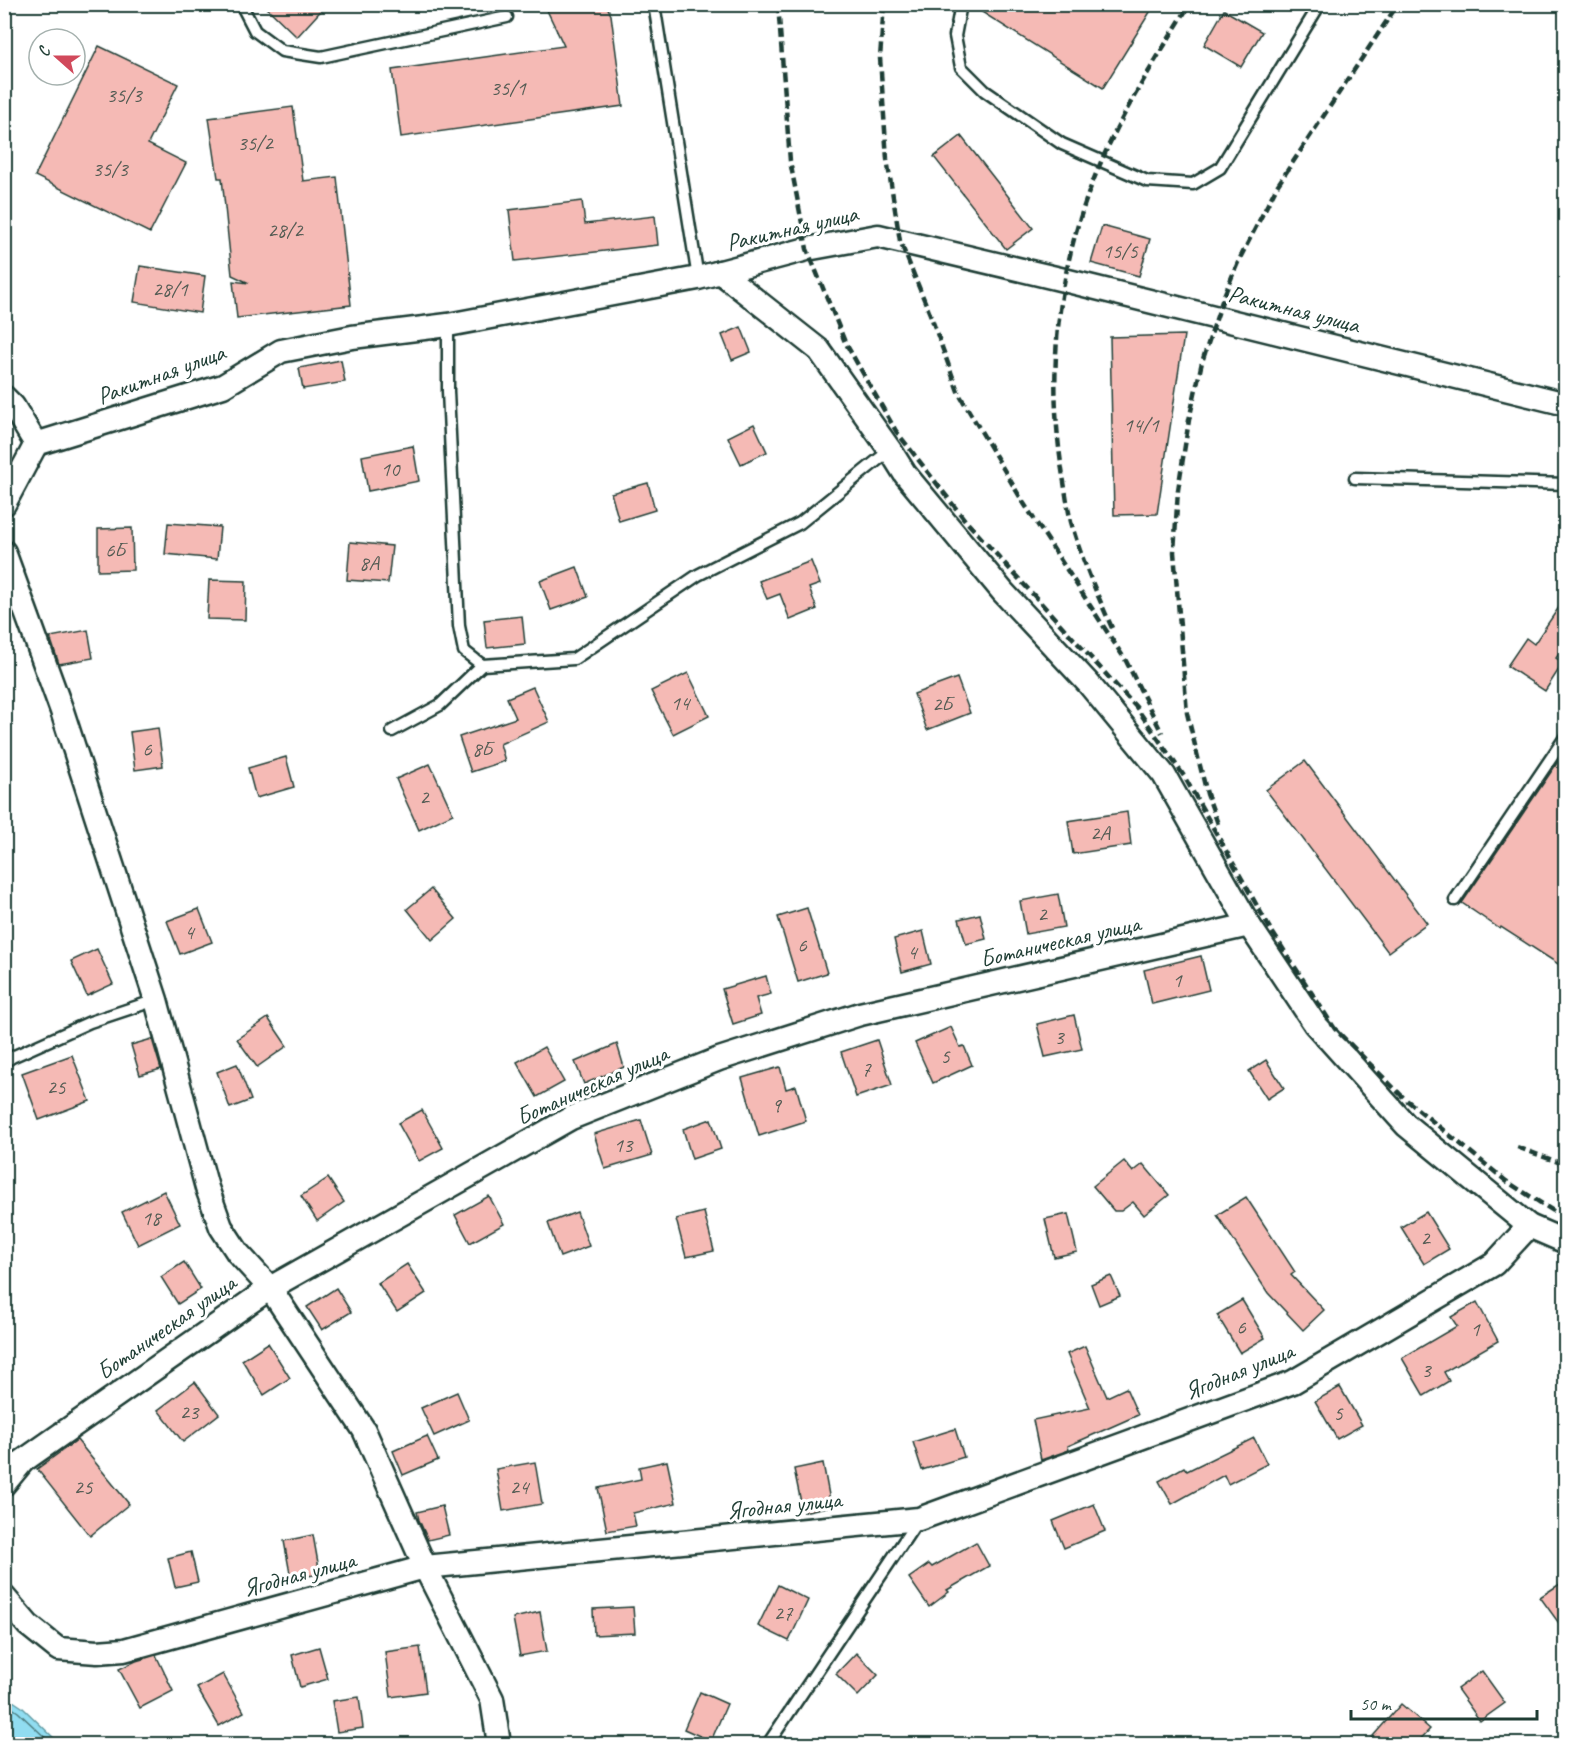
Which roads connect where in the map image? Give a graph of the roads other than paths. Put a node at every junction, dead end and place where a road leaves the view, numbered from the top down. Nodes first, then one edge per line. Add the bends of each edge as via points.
1 (241, 4) edge
2 (654, 4) edge
3 (962, 4) edge
4 (1320, 4) edge
5 (507, 17) dead end
6 (720, 272) junction
7 (698, 279) junction
8 (447, 325) junction
9 (4, 397) edge
10 (1566, 404) edge
11 (36, 444) junction
12 (890, 450) junction
13 (1355, 478) dead end
14 (1566, 484) edge
15 (4, 504) edge
16 (4, 552) edge
17 (482, 665) junction
18 (392, 731) dead end
19 (1566, 736) edge
20 (1455, 900) dead end
21 (1249, 925) junction
22 (156, 1000) junction
23 (4, 1062) edge
24 (1529, 1226) junction
25 (1566, 1242) edge
26 (270, 1288) junction
27 (4, 1484) edge
28 (919, 1519) junction
29 (425, 1567) junction
30 (4, 1597) edge
31 (499, 1744) edge
32 (768, 1744) edge

1 - 5 lane via 255,31 282,51 321,57
2 - 7 lane
3 - 4 lane via 955,36 961,67 985,92 1062,144 1101,162 1147,181 1193,184 1220,168
6 - 7 street, Ракитная улица
6 - 10 street, Ракитная улица via 807,249 878,236
6 - 12 street via 819,350
7 - 8 street, Ракитная улица
8 - 11 street, Ракитная улица via 281,351 223,386
8 - 17 lane via 459,626 464,651
9 - 11 street
11 - 15 street
12 - 17 lane via 800,523 698,575 573,659
12 - 21 street via 905,474 996,583 1088,683 1164,775
13 - 14 lane
16 - 22 street via 62,711
17 - 18 lane via 440,705
19 - 20 lane
21 - 24 street via 1315,1024 1406,1125
21 - 26 street, Ботаническая улица via 860,1014 719,1059 571,1119
22 - 23 lane via 90,1022
22 - 26 street via 221,1227 238,1253
24 - 25 street
24 - 28 street, Ягодная улица via 1494,1264 1293,1382
26 - 27 street, Ботаническая улица via 23,1461
26 - 29 street via 364,1430
28 - 29 street, Ягодная улица
28 - 32 lane
29 - 30 street, Ягодная улица via 124,1650 97,1652 58,1649 28,1625
29 - 31 street via 492,1699

